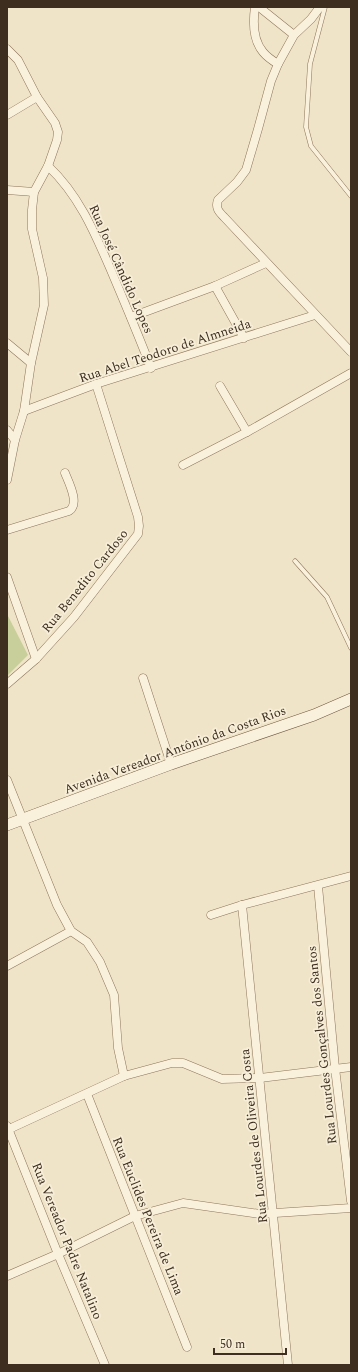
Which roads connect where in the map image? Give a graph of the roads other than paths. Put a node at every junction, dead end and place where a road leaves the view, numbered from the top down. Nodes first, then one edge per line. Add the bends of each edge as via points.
1 (255, 7) edge
2 (259, 7) edge
3 (320, 7) edge
4 (325, 7) edge
5 (294, 36) junction
6 (7, 49) edge
7 (278, 64) junction
8 (37, 97) junction
9 (7, 114) edge
10 (48, 166) junction
11 (7, 190) edge
12 (34, 192) junction
13 (351, 196) edge
14 (266, 263) junction
15 (215, 286) junction
16 (315, 315) junction
17 (131, 316) junction
18 (244, 338) junction
19 (7, 343) edge
20 (351, 352) edge
21 (31, 362) junction
22 (150, 368) junction
23 (351, 373) edge
24 (96, 384) junction
25 (220, 386) dead end
26 (24, 411) junction
27 (7, 430) edge
28 (247, 432) junction
29 (15, 440) junction
30 (183, 465) dead end
31 (65, 473) dead end
32 (7, 480) edge
33 (7, 530) edge
34 (295, 561) dead end
35 (7, 577) edge
36 (351, 648) edge
37 (36, 659) junction
38 (143, 678) dead end
39 (7, 684) edge
40 (351, 699) edge
41 (171, 764) junction
42 (7, 780) edge
43 (22, 819) junction
44 (7, 825) edge
45 (351, 876) edge
46 (318, 886) junction
47 (242, 905) junction
48 (211, 915) dead end
49 (71, 931) junction
50 (7, 966) edge
51 (351, 1067) edge
52 (335, 1068) junction
53 (124, 1076) junction
54 (260, 1078) junction
55 (87, 1094) junction
56 (8, 1129) edge
57 (351, 1201) edge
58 (351, 1208) edge
59 (273, 1214) junction
60 (135, 1216) junction
61 (58, 1254) junction
62 (7, 1276) edge
63 (187, 1347) dead end
64 (105, 1365) edge
65 (288, 1365) edge

1 - 7 street via 256,40 263,52
2 - 5 street
3 - 5 street
4 - 13 lane via 310,64 306,127 311,146
5 - 7 street
6 - 8 street via 18,60
7 - 14 street via 246,170 216,204 217,209
8 - 9 street
8 - 10 street via 55,123 58,132
10 - 12 street
10 - 17 street, Rua José Cândido Lopes via 76,199 90,222
11 - 12 street
12 - 21 street via 32,229 43,278 44,305
14 - 15 street
14 - 16 street
15 - 17 street
15 - 18 street
16 - 18 street, Rua Abel Teodoro de Almneida
16 - 20 street
17 - 22 street, Rua José Cândido Lopes
18 - 22 street, Rua Abel Teodoro de Almneida
19 - 21 street
21 - 26 street
22 - 24 street, Rua Abel Teodoro de Almneida
23 - 28 street
24 - 26 street, Rua Abel Teodoro de Almneida
24 - 37 street, Rua Benedito Cardoso via 140,526 138,534 74,616
25 - 28 street
26 - 29 street
27 - 29 street
28 - 30 street
29 - 32 street
31 - 33 street via 73,494 73,508
34 - 36 lane via 327,597
35 - 37 street
37 - 39 street, Rua Benedito Cardoso
38 - 41 street
40 - 41 main road, Avenida Vereador Antônio da Costa Rios via 314,715
41 - 43 main road, Avenida Vereador Antônio da Costa Rios
42 - 43 street
43 - 44 main road, Avenida Vereador Antônio da Costa Rios
43 - 49 street via 57,905
45 - 46 street
46 - 47 street
46 - 52 street, Rua Lourdes Gonçalves dos Santos
47 - 48 street
47 - 54 street, Rua Lourdes de Oliveira Costa
49 - 50 street
49 - 53 street via 87,942 100,962 114,995 118,1048
51 - 52 street
52 - 54 street
52 - 57 street, Rua Lourdes Gonçalves dos Santos
53 - 54 street via 183,1063 222,1079
53 - 55 street
54 - 59 street, Rua Lourdes de Oliveira Costa
55 - 56 street
55 - 60 street, Rua Euclides Pereira de Lima
56 - 61 street, Rua Vereador Padre Natalino
58 - 59 street
59 - 60 street via 183,1203
59 - 65 street, Rua Lourdes de Oliveira Costa
60 - 61 street
60 - 63 street, Rua Euclides Pereira de Lima
61 - 62 street
61 - 64 street, Rua Vereador Padre Natalino

